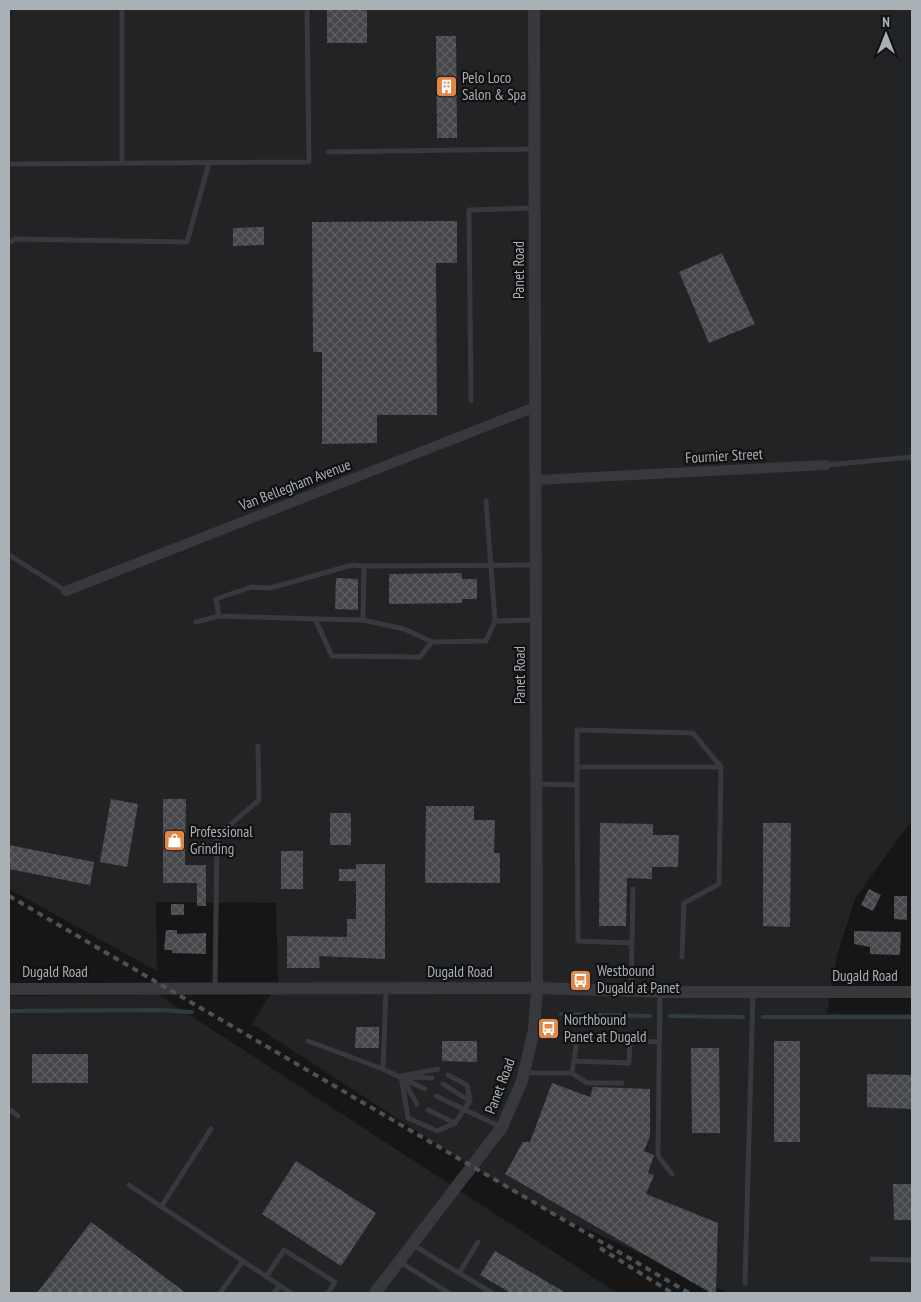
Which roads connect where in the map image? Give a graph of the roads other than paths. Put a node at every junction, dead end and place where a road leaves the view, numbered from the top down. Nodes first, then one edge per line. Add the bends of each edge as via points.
1 (122, 9) edge
2 (307, 9) edge
3 (534, 9) edge
4 (535, 149) junction
5 (328, 152) dead end
6 (122, 163) junction
7 (209, 163) junction
8 (9, 164) edge
9 (535, 208) junction
10 (9, 243) edge
11 (471, 401) dead end
12 (536, 407) junction
13 (912, 457) edge
14 (826, 465) joint
15 (536, 480) junction
16 (486, 501) dead end
17 (9, 555) edge
18 (536, 565) junction
19 (364, 566) junction
20 (490, 566) junction
21 (66, 590) joint
22 (219, 616) junction
23 (315, 618) junction
24 (363, 620) junction
25 (536, 620) junction
26 (495, 621) junction
27 (196, 622) dead end
28 (432, 642) junction
29 (258, 746) dead end
30 (577, 767) junction
31 (721, 767) junction
32 (536, 784) junction
33 (577, 785) junction
34 (633, 889) dead end
35 (632, 943) junction
36 (682, 957) dead end
37 (215, 988) junction
38 (386, 988) junction
39 (536, 988) junction
40 (9, 989) edge
41 (631, 991) junction
42 (660, 992) junction
43 (753, 992) junction
44 (912, 992) edge
45 (308, 1041) dead end
46 (630, 1041) junction
47 (660, 1042) junction
48 (574, 1061) junction
49 (383, 1069) junction
50 (438, 1069) dead end
51 (524, 1073) junction
52 (572, 1073) junction
53 (448, 1075) dead end
54 (401, 1076) junction
55 (432, 1078) dead end
56 (443, 1084) dead end
57 (622, 1084) dead end
58 (425, 1089) dead end
59 (436, 1096) dead end
60 (470, 1101) junction
61 (417, 1104) dead end
62 (9, 1109) edge
63 (428, 1110) dead end
64 (464, 1110) junction
65 (18, 1116) dead end
66 (455, 1123) junction
67 (502, 1127) junction
68 (211, 1128) dead end
69 (672, 1174) dead end
70 (128, 1186) dead end
71 (161, 1207) junction
72 (478, 1242) dead end
73 (413, 1244) junction
74 (872, 1259) dead end
75 (912, 1260) edge
76 (243, 1261) junction
77 (399, 1262) junction
78 (459, 1273) junction
79 (266, 1277) junction
80 (745, 1283) dead end
81 (280, 1286) junction
82 (220, 1293) edge
83 (274, 1293) edge
84 (292, 1293) edge
85 (328, 1293) edge
86 (375, 1293) edge
87 (449, 1293) edge
88 (492, 1293) edge

1 - 6 lane
2 - 7 lane via 309,162
3 - 4 street, Panet Road
4 - 5 lane
4 - 9 street, Panet Road
6 - 7 lane
6 - 8 lane
7 - 10 lane via 187,242 15,239
9 - 11 lane via 470,210
9 - 12 street, Panet Road
12 - 15 street, Panet Road
12 - 21 street, Van Bellegham Avenue
13 - 14 lane, Fournier Street
14 - 15 street, Fournier Street
15 - 18 street, Panet Road
16 - 20 lane
17 - 21 lane
18 - 20 lane
18 - 25 street, Panet Road
19 - 20 lane
19 - 22 lane via 352,565 270,588 251,587 216,598
19 - 24 lane
20 - 26 lane
22 - 23 lane
22 - 27 lane
23 - 24 lane
23 - 28 lane via 332,656 420,656
24 - 28 lane via 404,629
25 - 26 lane
25 - 32 street, Panet Road
26 - 28 lane via 486,641
29 - 37 lane via 258,800 217,836
30 - 31 lane
30 - 31 lane via 577,730 693,733
30 - 33 lane
31 - 36 lane via 719,884 684,903
32 - 33 lane
32 - 39 street, Panet Road
33 - 35 lane via 578,941
34 - 35 lane
35 - 41 lane
37 - 38 street, Dugald Road
37 - 40 street, Dugald Road
38 - 39 street, Dugald Road
38 - 49 lane
39 - 41 street, Dugald Road
39 - 51 street, Panet Road via 534,1030
41 - 42 street, Dugald Road
42 - 43 street, Dugald Road
42 - 47 lane
43 - 44 street, Dugald Road
43 - 80 lane
45 - 49 lane
46 - 47 lane
46 - 48 lane via 577,1039
46 - 48 lane via 629,1064
47 - 69 lane via 658,1156
48 - 52 lane
49 - 54 lane
50 - 54 lane
51 - 52 lane
51 - 67 street, Panet Road
52 - 57 lane via 587,1083
53 - 60 lane via 467,1085
54 - 55 lane
54 - 58 lane
54 - 61 lane
54 - 66 lane via 408,1118 437,1131
56 - 60 lane
59 - 64 lane
60 - 64 lane
62 - 65 lane
63 - 66 lane
64 - 66 lane
64 - 67 lane
67 - 73 street, Panet Road
68 - 71 lane
70 - 71 lane
71 - 76 lane
72 - 78 lane
73 - 77 street, Panet Road
73 - 78 lane
74 - 75 lane
76 - 79 lane
76 - 82 lane
77 - 86 street, Panet Road
77 - 87 lane
78 - 88 lane
79 - 81 lane
79 - 85 lane via 284,1250 335,1282
81 - 83 lane
81 - 84 lane

